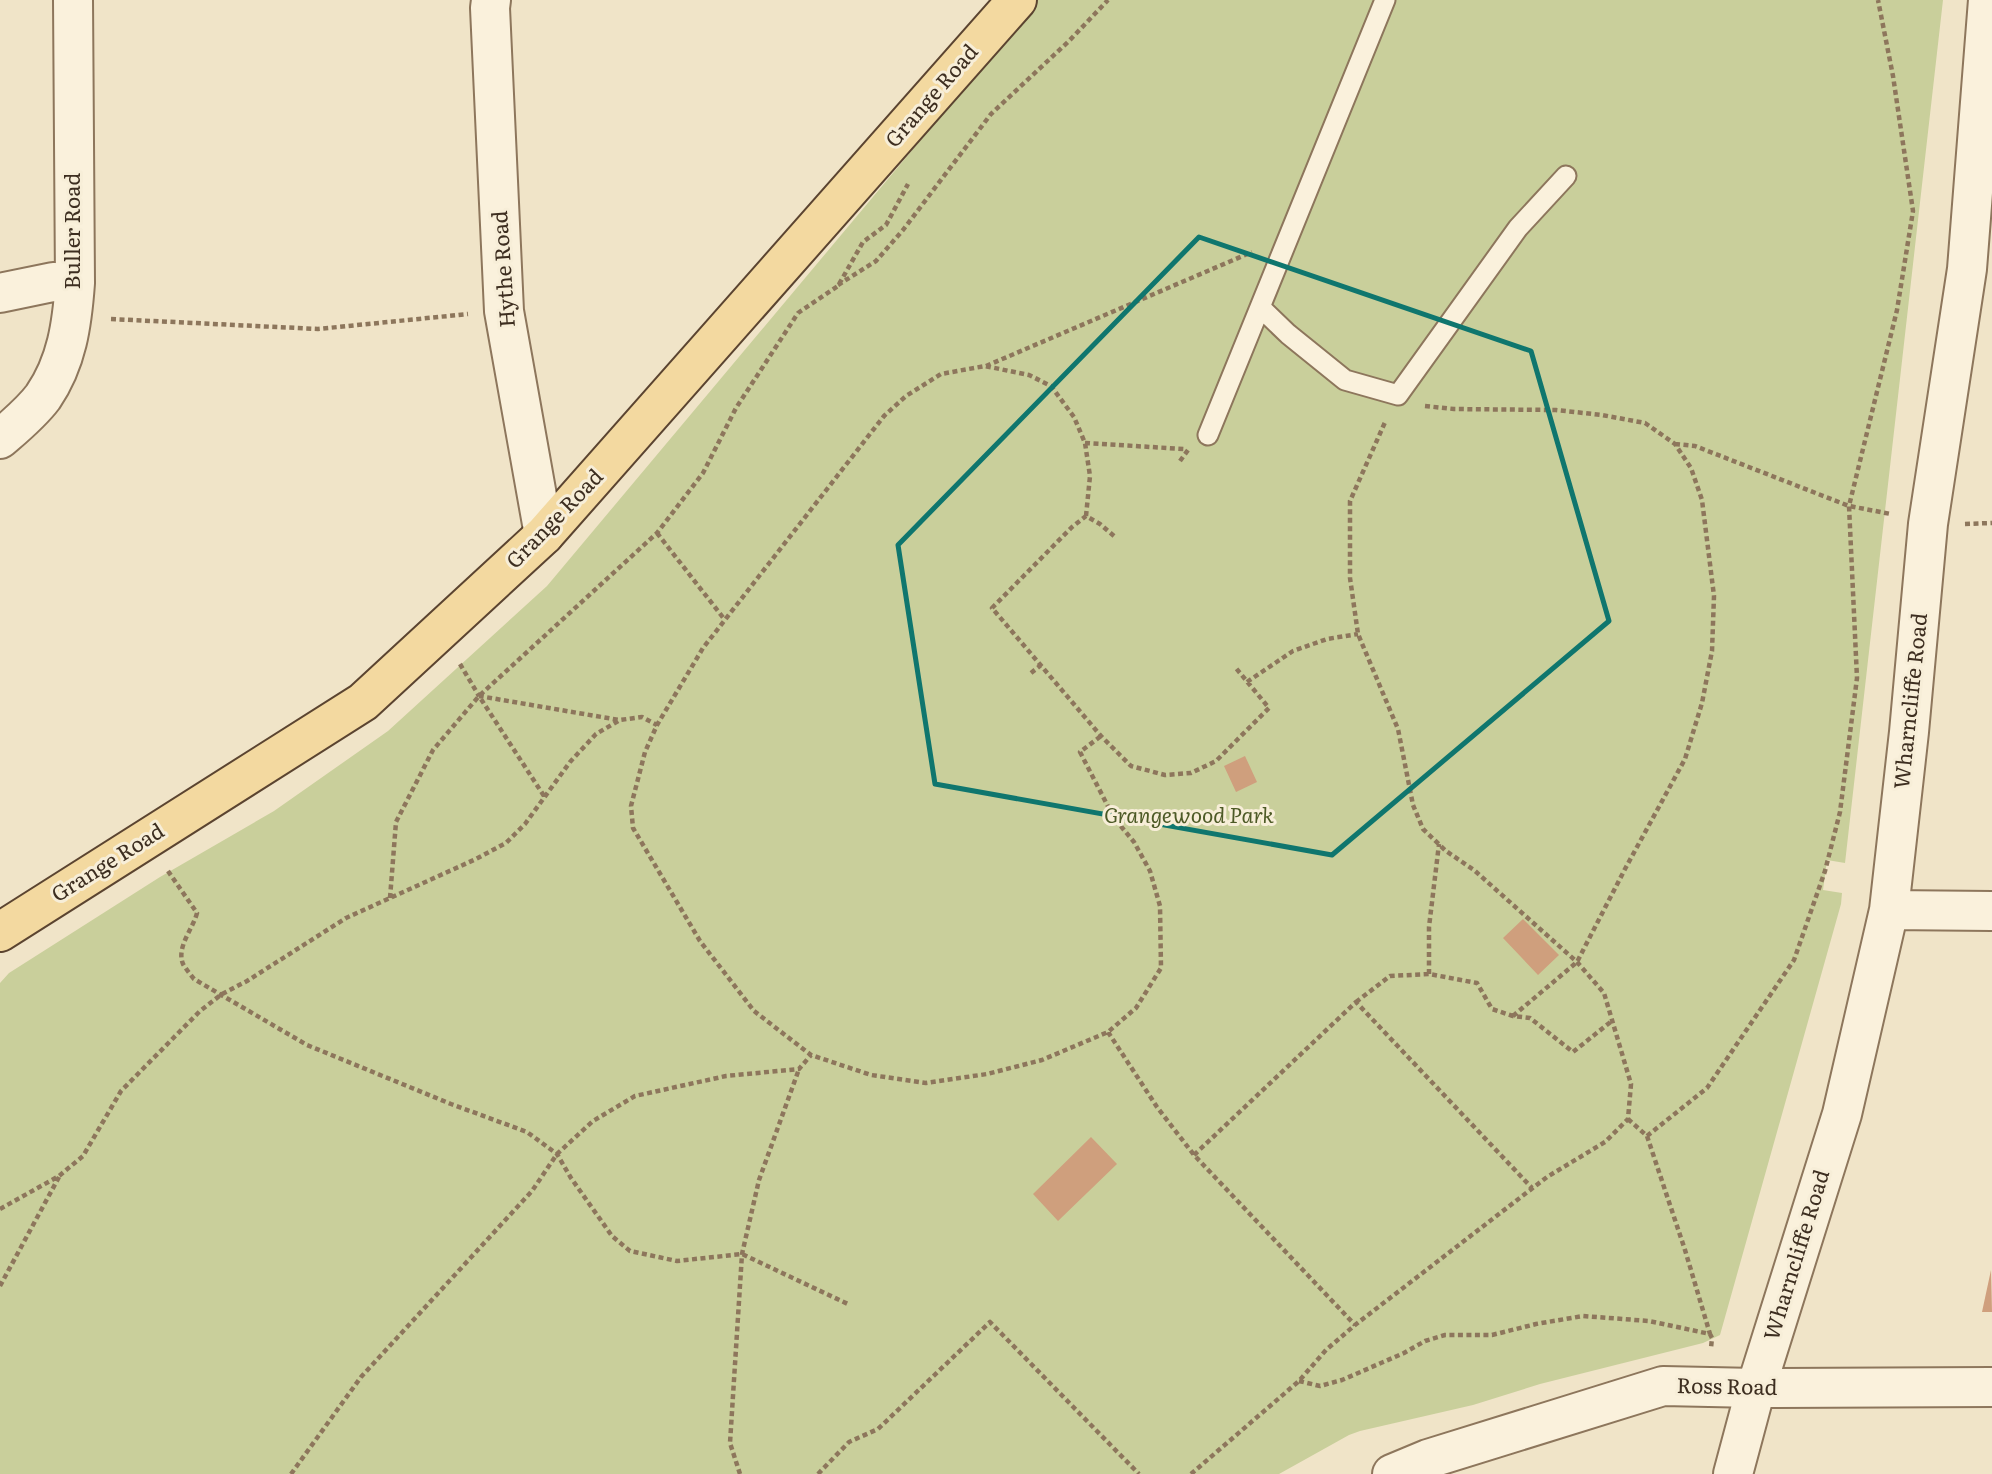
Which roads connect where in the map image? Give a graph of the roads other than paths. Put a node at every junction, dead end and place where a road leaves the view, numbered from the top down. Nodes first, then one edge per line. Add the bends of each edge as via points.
1 (73, 0) edge
2 (491, 0) edge
3 (1017, 0) edge
4 (1385, 0) edge
5 (1988, 0) edge
6 (1566, 176) dead end
7 (0, 293) edge
8 (73, 300) junction
9 (1261, 308) junction
10 (1208, 435) road end
11 (0, 439) edge
12 (544, 535) junction
13 (1889, 910) junction
14 (1992, 911) edge
15 (0, 932) edge
16 (1992, 1387) edge
17 (1756, 1388) junction
18 (1404, 1472) edge
19 (1733, 1474) edge

1 - 8 street, Buller Road
2 - 12 street, Hythe Road via 504,311
3 - 12 main road, Grange Road
4 - 9 lane
5 - 13 street, Wharncliffe Road via 1967,269 1928,524
6 - 9 lane via 1518,228 1398,395 1345,380
7 - 8 street via 52,282
8 - 11 street, Buller Road via 61,365 42,397
9 - 10 lane
12 - 15 main road, Grange Road via 363,702
13 - 14 street
13 - 17 street, Wharncliffe Road via 1842,1114
16 - 17 street, Ross Road
17 - 18 street, Ross Road via 1664,1386 1428,1459
17 - 19 street, Wharncliffe Road

